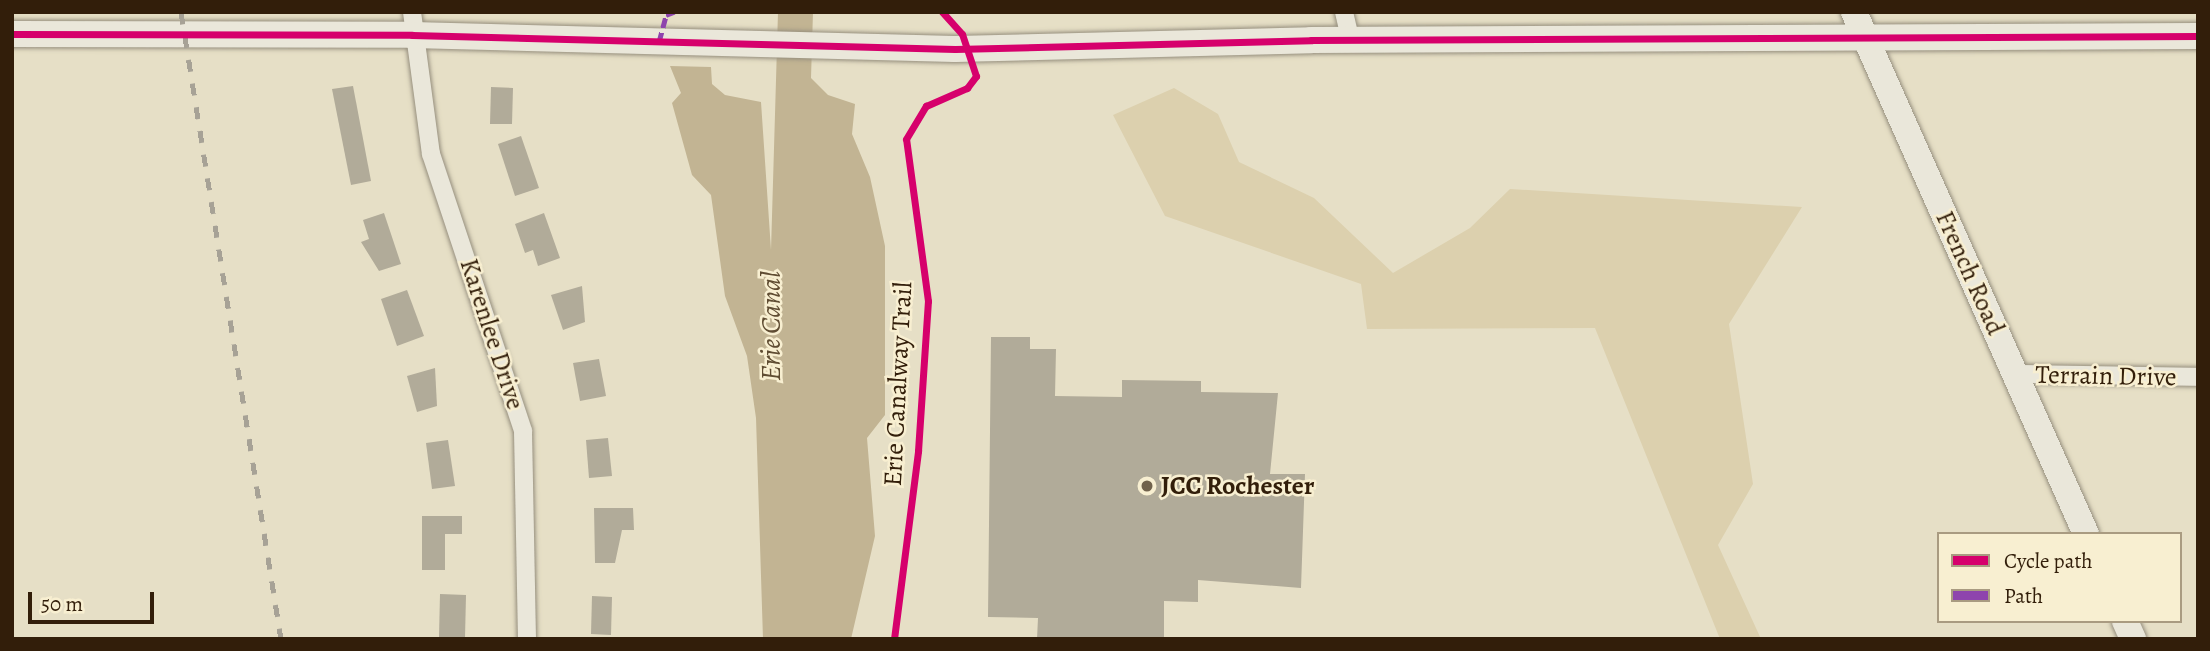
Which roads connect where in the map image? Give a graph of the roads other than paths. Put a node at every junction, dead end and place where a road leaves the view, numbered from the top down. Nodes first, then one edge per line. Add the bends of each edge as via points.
1 (1344, 12) edge
2 (1854, 12) edge
3 (412, 24) edge
4 (12, 34) edge
5 (2198, 36) edge
6 (1350, 39) junction
7 (1866, 39) junction
8 (2015, 374) junction
9 (2198, 377) edge
10 (2085, 532) edge
11 (2126, 623) edge
12 (527, 639) edge
13 (2133, 639) edge

1 - 6 street
2 - 7 street, French Road
3 - 4 street
3 - 6 street via 720,43 875,47
3 - 12 street, Karenlee Drive via 431,153 523,431
5 - 7 street
6 - 7 street
7 - 8 street, French Road
8 - 9 street, Terrain Drive
8 - 10 street, French Road
11 - 13 street

